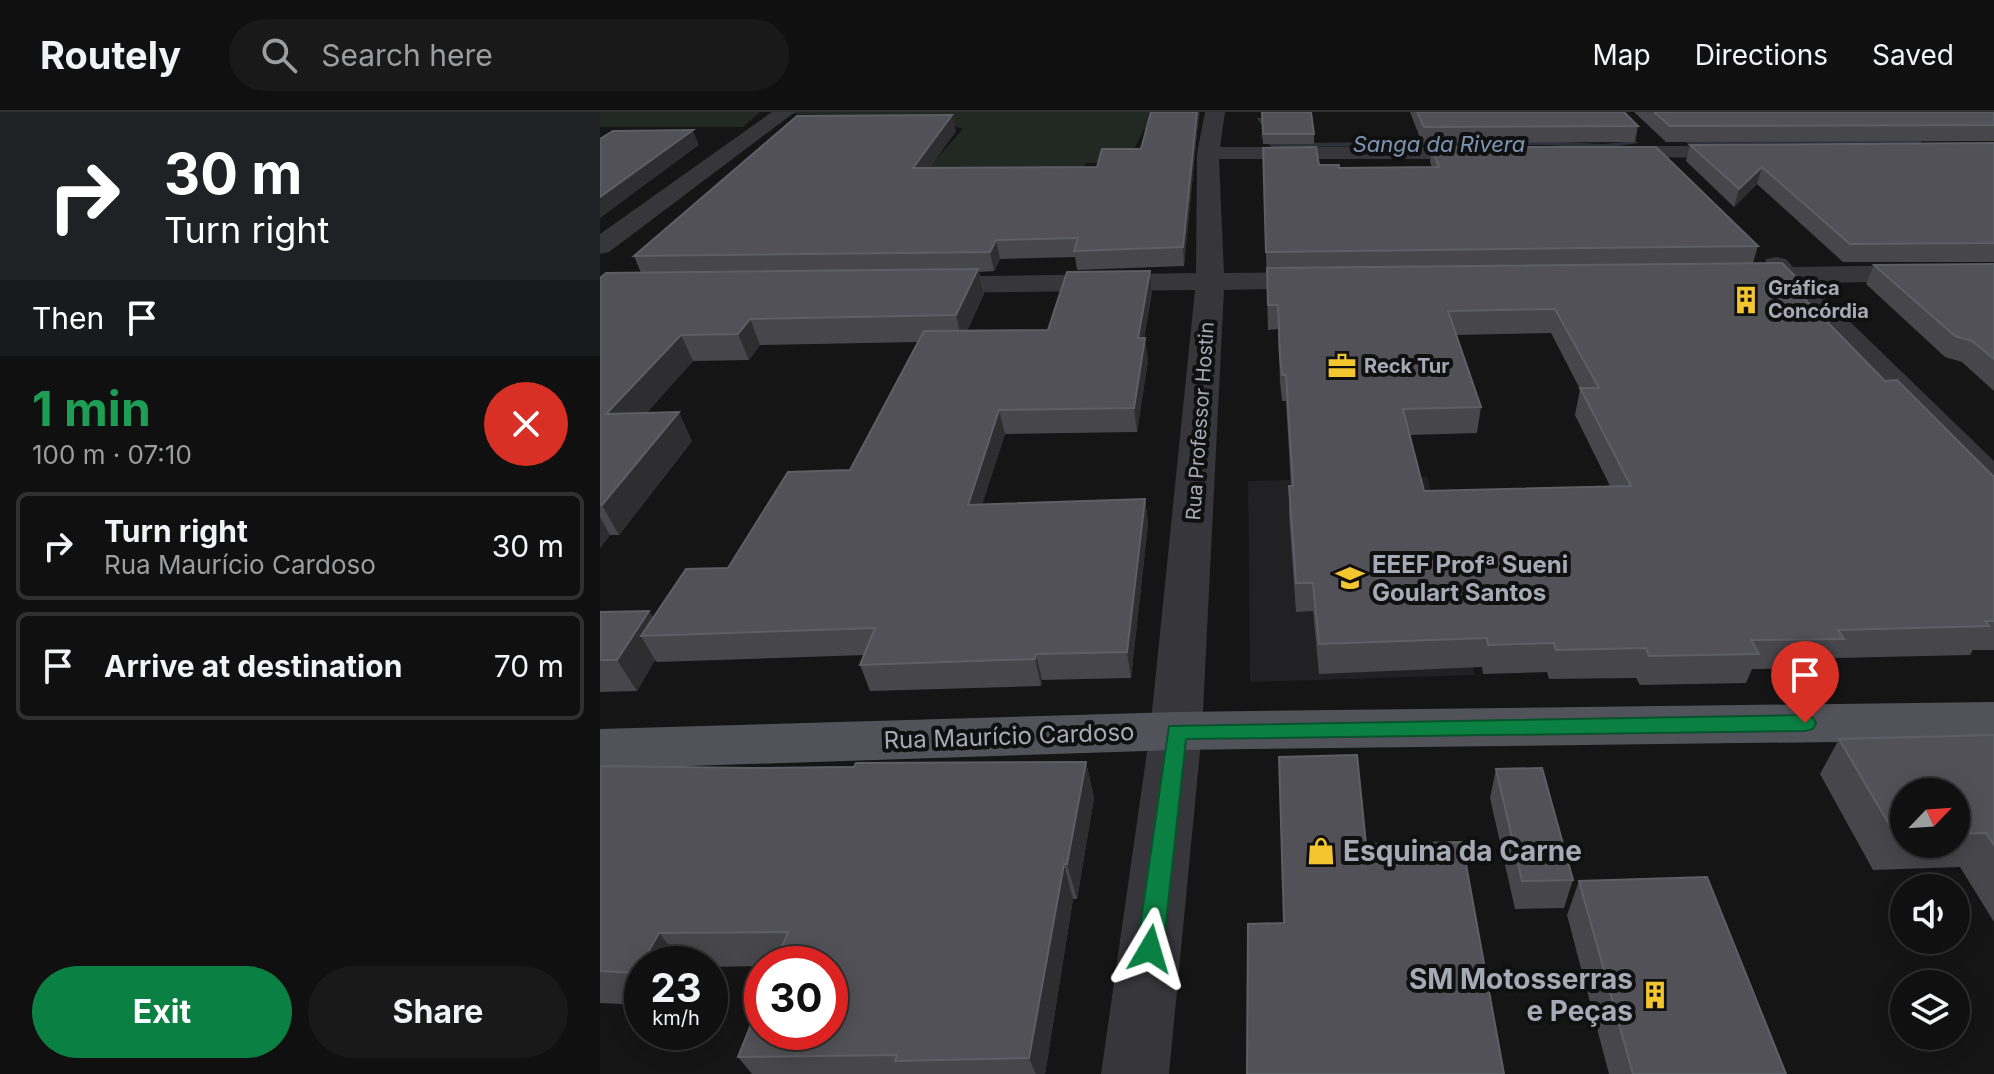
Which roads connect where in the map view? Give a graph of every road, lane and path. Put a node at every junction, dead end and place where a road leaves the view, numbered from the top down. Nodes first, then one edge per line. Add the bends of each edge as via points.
1 (785, 112) edge
2 (1215, 112) edge
3 (1498, 134) edge
4 (1644, 137) junction
5 (1767, 142) edge
6 (1588, 143) edge
7 (1211, 144) junction
8 (1519, 153) edge
9 (1691, 183) edge
10 (1755, 244) edge
11 (600, 246) edge
12 (1994, 272) edge
13 (1787, 275) junction
14 (1709, 276) edge
15 (1350, 280) edge
16 (1210, 282) junction
17 (899, 285) edge
18 (1994, 482) edge
19 (1994, 721) edge
20 (1176, 731) junction
21 (600, 749) edge
22 (1135, 1074) edge

1 - 11 street
2 - 7 street, Rua Professor Hostin
3 - 7 street
4 - 5 street
4 - 6 street
4 - 9 street
7 - 8 street
7 - 16 street, Rua Professor Hostin
10 - 13 street
12 - 13 street
13 - 14 street
13 - 18 street
15 - 16 street
16 - 17 street
16 - 20 street, Rua Professor Hostin
19 - 20 main road, Rua Maurício Cardoso
20 - 21 main road, Rua Maurício Cardoso
20 - 22 street, Rua Professor Hostin

